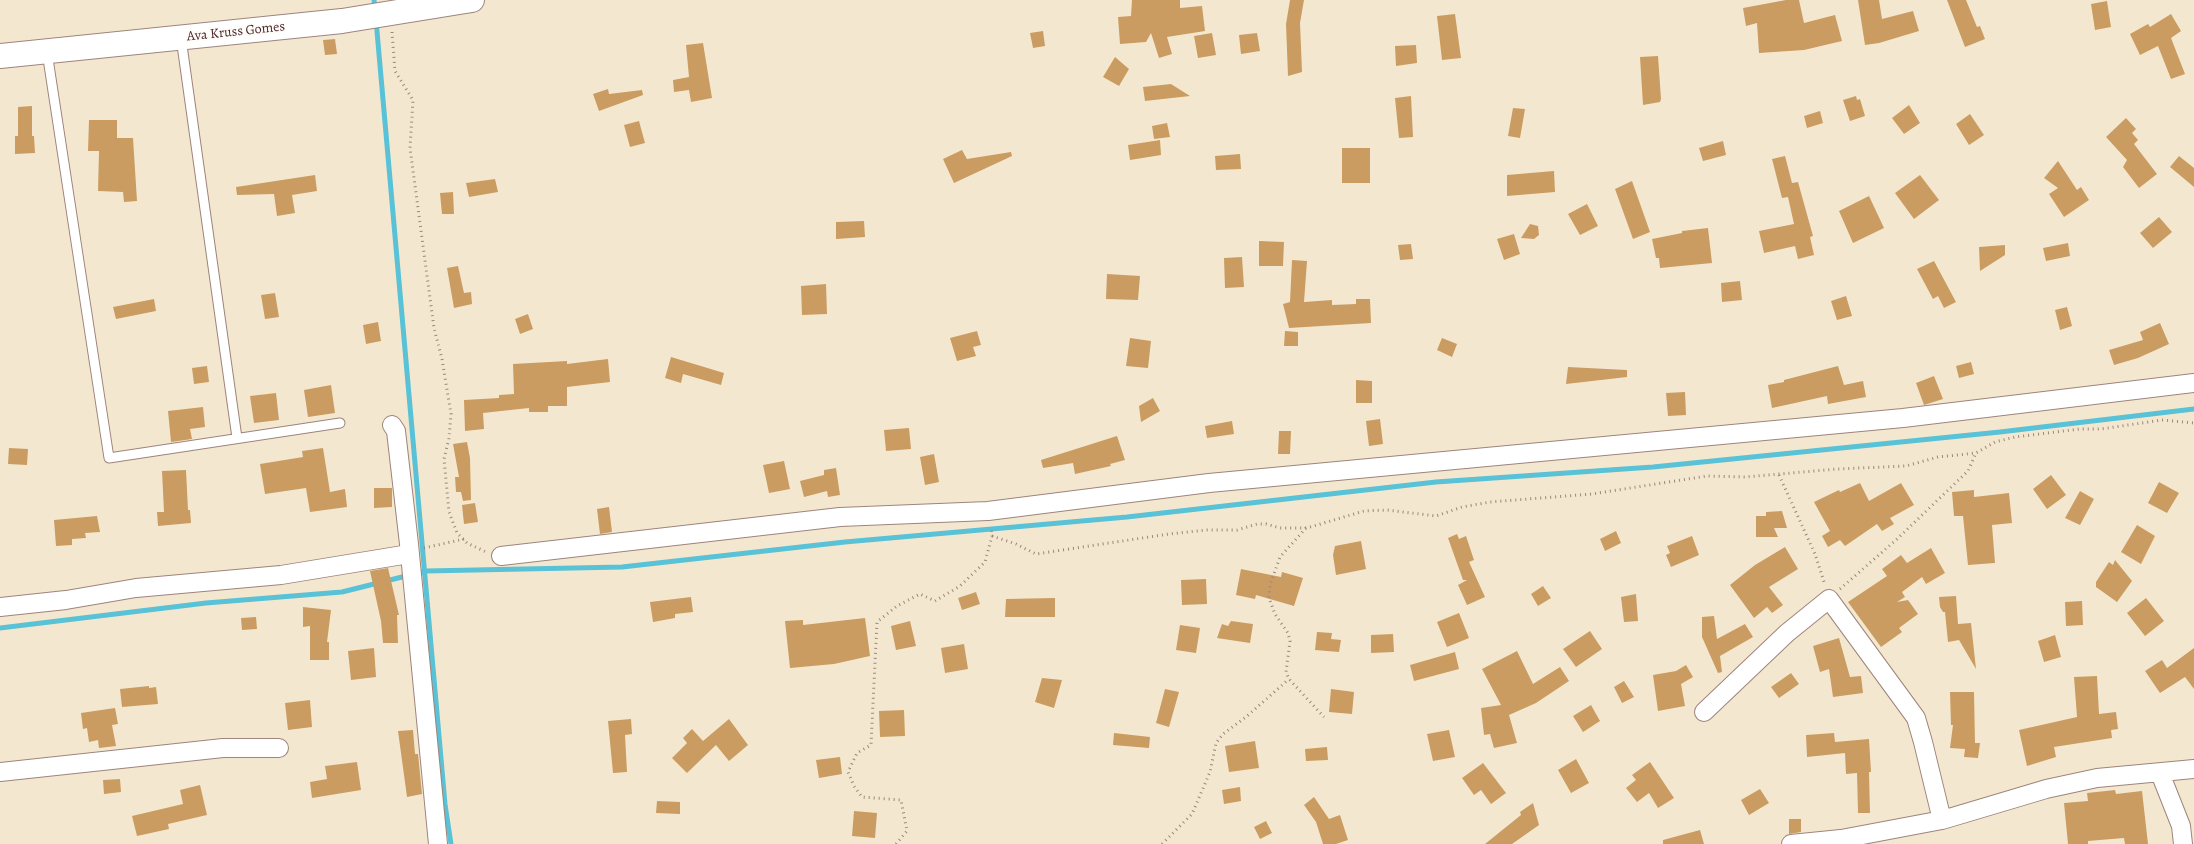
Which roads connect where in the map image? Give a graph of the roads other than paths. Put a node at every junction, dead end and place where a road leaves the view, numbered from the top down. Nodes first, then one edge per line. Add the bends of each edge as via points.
1 (472, 0) edge
2 (181, 37) junction
3 (47, 51) junction
4 (0, 56) edge
5 (2194, 383) edge
6 (340, 423) dead end
7 (392, 425) dead end
8 (237, 438) junction
9 (409, 554) junction
10 (500, 556) road end
11 (0, 606) edge
12 (1704, 712) dead end
13 (279, 748) dead end
14 (2194, 769) edge
15 (0, 772) edge
16 (2160, 773) junction
17 (1942, 820) junction
18 (438, 844) edge
19 (1791, 844) edge
20 (2183, 844) edge

1 - 2 street, Ava Kruss Gomes via 342,21
2 - 3 street, Ava Kruss Gomes
2 - 8 lane
3 - 4 street, Ava Kruss Gomes
3 - 8 lane via 109,458
5 - 10 street via 1903,418 1209,483 988,511 840,517
6 - 8 lane
7 - 9 street via 396,431
9 - 11 street via 282,575 136,588 66,600
9 - 18 street
12 - 17 street via 1787,633 1829,599 1916,718
13 - 15 street via 223,748
14 - 16 street
16 - 17 street via 2097,778 2046,788
16 - 20 street via 2180,826
17 - 19 street via 1841,839

